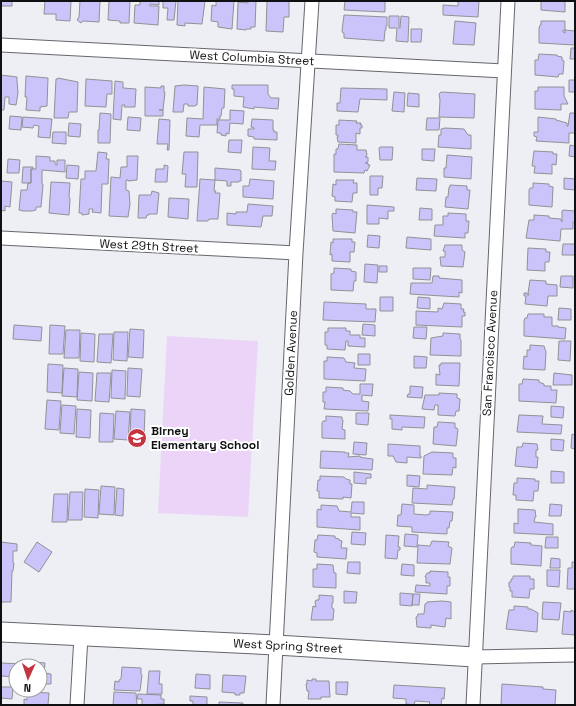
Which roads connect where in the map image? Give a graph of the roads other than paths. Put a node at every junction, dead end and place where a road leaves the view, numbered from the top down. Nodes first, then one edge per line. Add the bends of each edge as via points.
1 (312, 1) edge
2 (508, 1) edge
3 (1, 45) edge
4 (308, 61) junction
5 (504, 71) junction
6 (1, 238) edge
7 (296, 253) junction
8 (1, 632) edge
9 (81, 636) junction
10 (276, 645) junction
11 (575, 655) edge
12 (475, 657) junction
13 (77, 705) edge
14 (273, 705) edge
15 (473, 705) edge

1 - 4 street, Golden Avenue
2 - 5 street, San Francisco Avenue
3 - 4 street, West Columbia Street
4 - 5 street, West Columbia Street
4 - 7 street, Golden Avenue
5 - 12 street, San Francisco Avenue
6 - 7 street, West 29th Street
7 - 10 street, Golden Avenue
8 - 9 street, West Spring Street
9 - 10 street, West Spring Street
9 - 13 street
10 - 12 street, West Spring Street
10 - 14 street, Golden Avenue
11 - 12 street, West Spring Street
12 - 15 street, San Francisco Avenue

